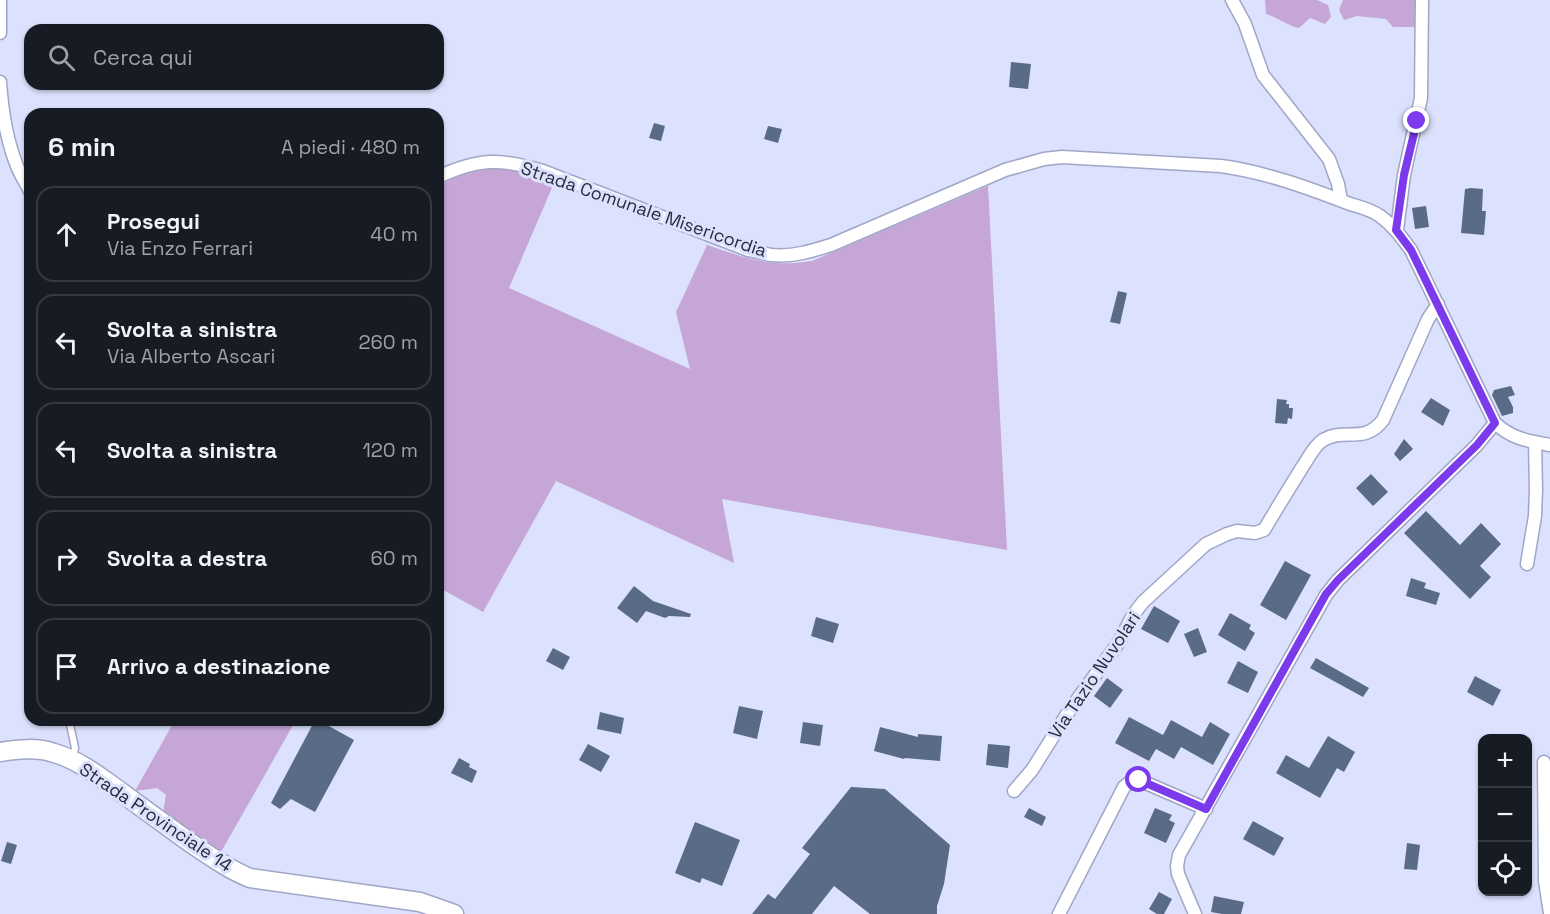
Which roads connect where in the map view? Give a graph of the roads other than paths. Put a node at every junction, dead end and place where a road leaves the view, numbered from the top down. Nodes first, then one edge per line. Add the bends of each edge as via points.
1 (0, 0) edge
2 (1232, 0) edge
3 (1422, 0) edge
4 (0, 33) edge
5 (0, 82) edge
6 (444, 174) edge
7 (24, 180) edge
8 (1341, 200) junction
9 (1396, 230) junction
10 (1438, 304) junction
11 (1495, 423) junction
12 (1535, 442) junction
13 (1550, 445) edge
14 (1527, 564) dead end
15 (70, 726) edge
16 (0, 752) edge
17 (73, 760) junction
18 (1544, 762) dead end
19 (1014, 791) dead end
20 (1206, 809) junction
21 (1550, 913) edge
22 (454, 914) edge
23 (1059, 914) edge
24 (1195, 914) edge

1 - 4 street
2 - 8 street via 1263,75 1329,159
3 - 9 street via 1421,98
5 - 7 street via 9,142
6 - 8 street, Strada Comunale Misericordia via 481,163 518,164 770,255 807,252 831,245 1005,170 1062,157 1232,168
8 - 9 street, Strada Comunale Misericordia via 1379,215
9 - 10 street, Strada Comunale Misericordia via 1411,250
10 - 11 street, Strada Comunale Misericordia
10 - 19 street, Via Tazio Nuvolari via 1378,427 1366,434 1323,440 1264,530 1237,531 1206,544 1143,602 1032,770
11 - 12 street via 1505,432
11 - 20 street via 1326,594
12 - 13 street
12 - 14 street via 1535,516
15 - 17 lane
16 - 17 main road, Strada Provinciale 14 via 36,749
17 - 22 main road, Strada Provinciale 14 via 221,863 250,878 420,902
18 - 21 street via 1545,881
20 - 23 street via 1139,780 1131,781 1124,787
20 - 24 street via 1179,855 1177,866

